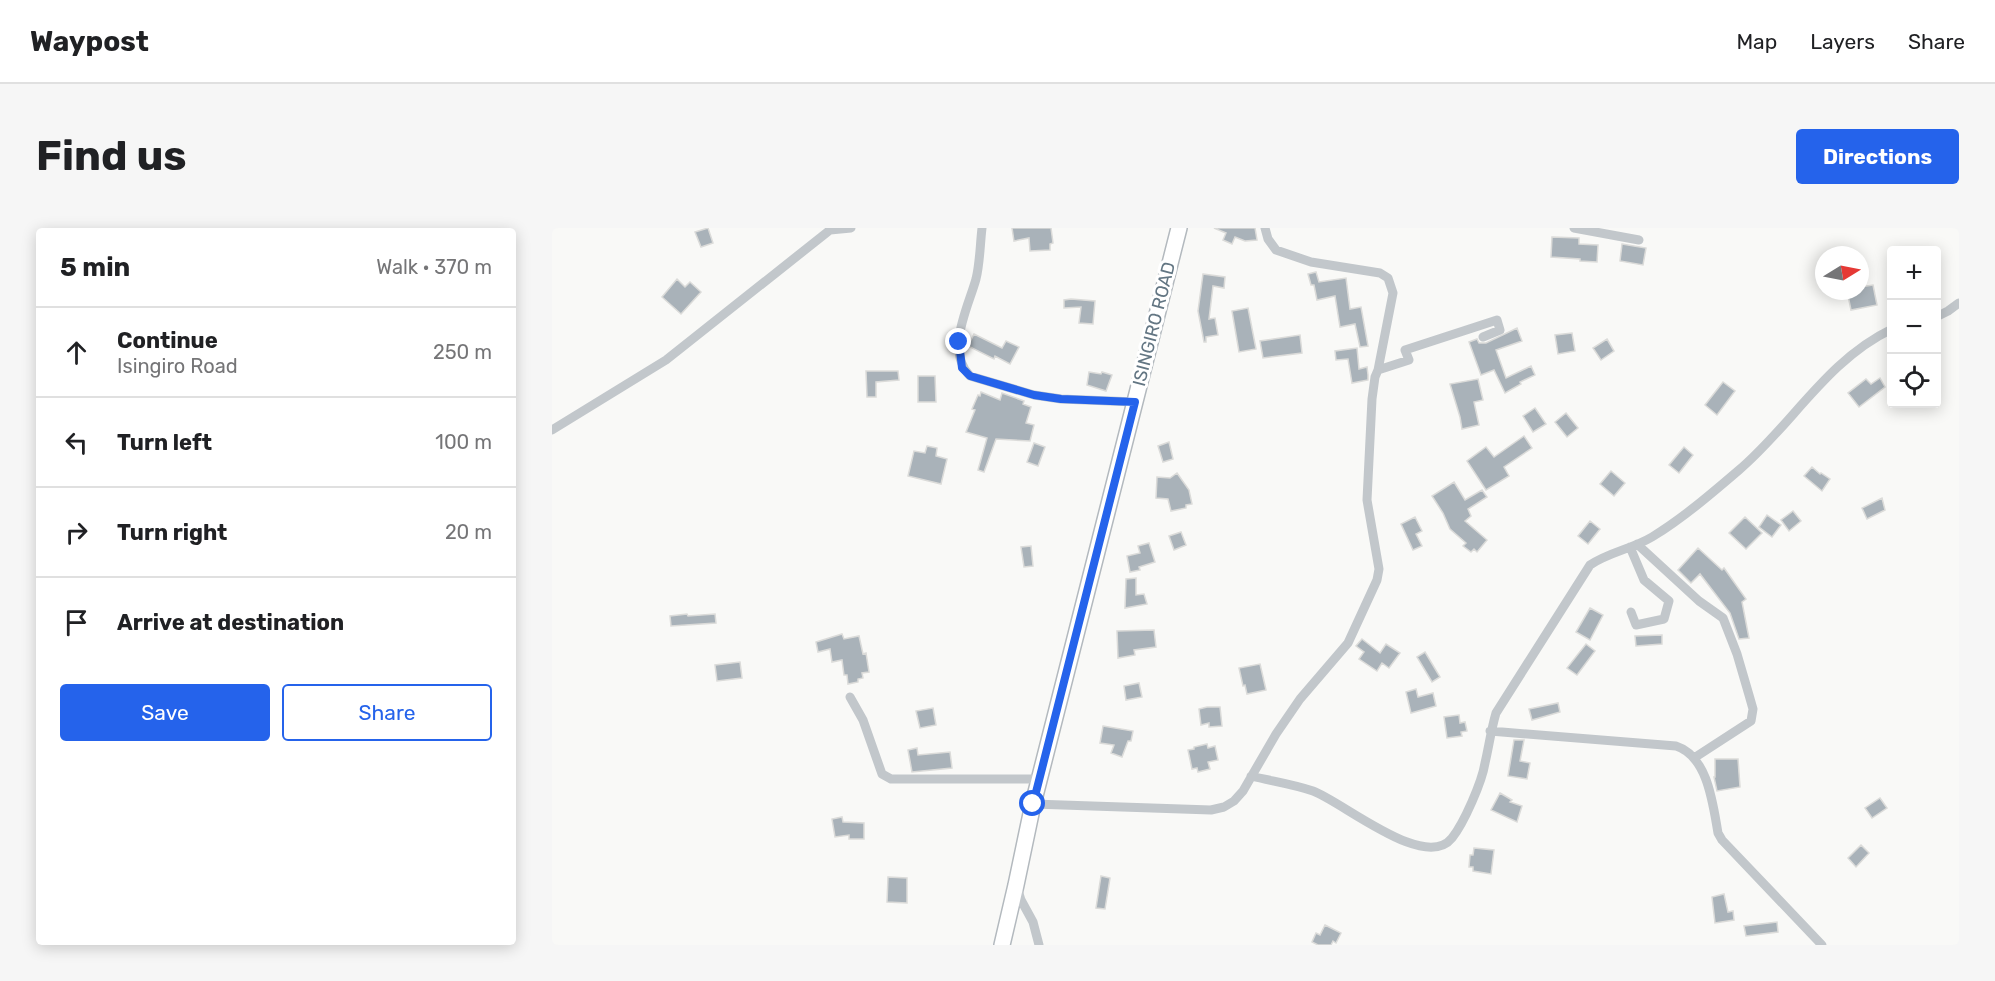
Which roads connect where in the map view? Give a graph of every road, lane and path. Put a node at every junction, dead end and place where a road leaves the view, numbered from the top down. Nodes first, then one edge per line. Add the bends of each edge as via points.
1 (851, 228) edge
2 (982, 228) edge
3 (1179, 228) edge
4 (1265, 228) edge
5 (1574, 228) edge
6 (829, 229) edge
7 (1639, 240) dead end
8 (1959, 303) edge
9 (1941, 314) edge
10 (1887, 330) edge
11 (1483, 337) dead end
12 (1378, 370) junction
13 (1135, 402) junction
14 (552, 430) edge
15 (1634, 546) junction
16 (1631, 612) dead end
17 (850, 697) dead end
18 (1490, 731) junction
19 (1694, 758) junction
20 (1251, 776) junction
21 (1039, 779) junction
22 (1033, 804) junction
23 (1016, 885) junction
24 (1002, 945) edge
25 (1039, 945) edge
26 (1822, 945) edge

1 - 6 street
2 - 13 street via 976,277 962,320 962,368 970,376 1034,395
3 - 13 main road, ISINGIRO ROAD
4 - 12 street via 1276,250 1311,262 1380,273 1388,278 1392,293
5 - 7 street
6 - 14 street via 666,360
8 - 9 street
10 - 15 street via 1834,369 1768,444 1739,470 1687,512
11 - 12 street via 1500,330 1497,320 1405,350 1409,360
12 - 20 street via 1372,399 1367,500 1379,569 1377,580 1348,643 1300,699
13 - 21 main road, ISINGIRO ROAD
15 - 16 street via 1644,580 1669,601 1664,619 1636,625
15 - 18 street via 1590,565 1502,702
15 - 19 street via 1723,618 1753,709 1751,721
17 - 21 street via 886,778
18 - 19 street via 1676,746
18 - 20 street via 1485,765 1472,801 1452,837 1435,848 1384,832 1311,790
19 - 26 street via 1707,783 1722,840
20 - 22 street via 1234,801 1211,810
21 - 22 main road, ISINGIRO ROAD
22 - 23 main road, ISINGIRO ROAD
23 - 24 main road, ISINGIRO ROAD
23 - 25 street

